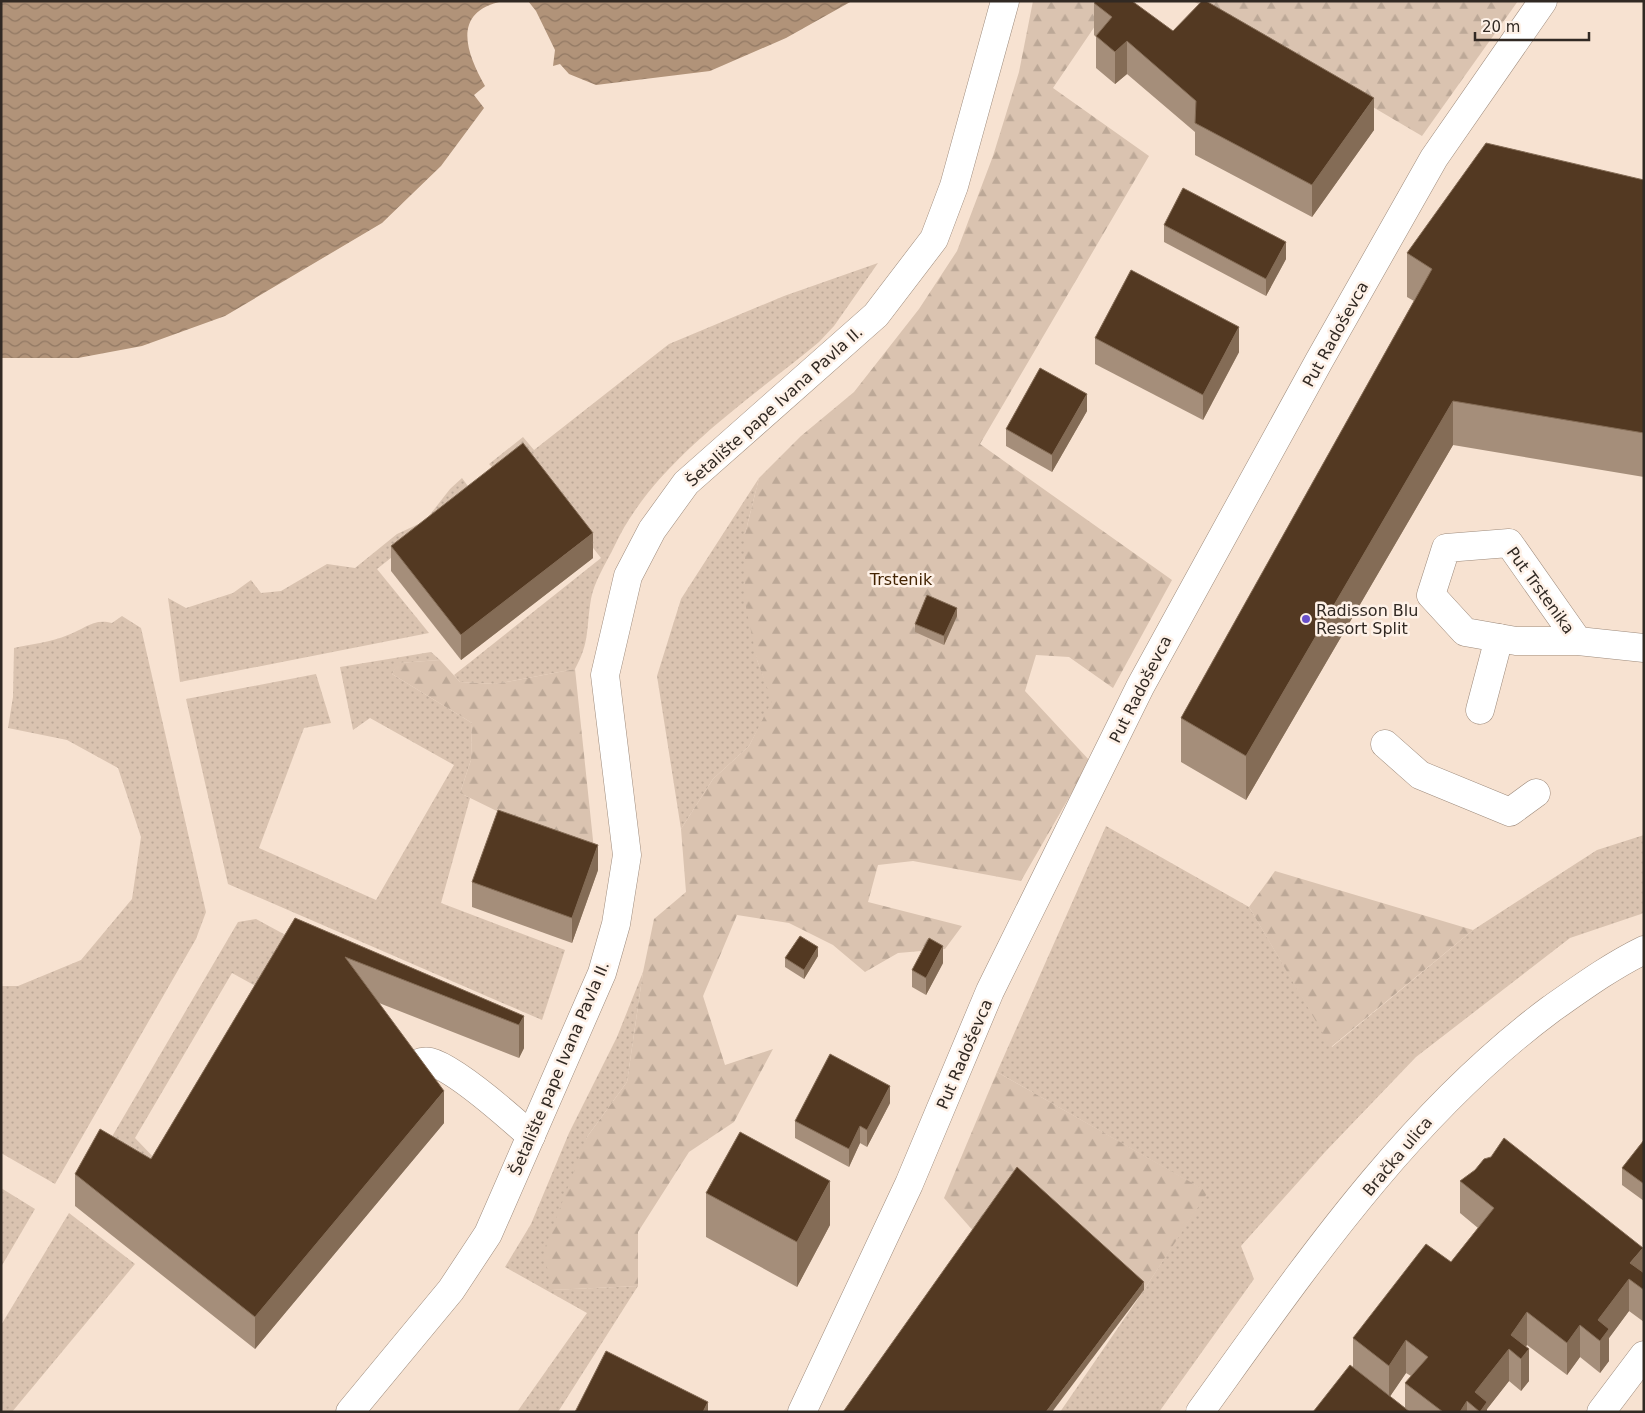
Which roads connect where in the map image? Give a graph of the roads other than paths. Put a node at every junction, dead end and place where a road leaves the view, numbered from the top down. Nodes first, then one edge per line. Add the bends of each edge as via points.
1 (1005, 1) edge
2 (1543, 1) edge
3 (1499, 638) junction
4 (1578, 641) junction
5 (1644, 648) edge
6 (1480, 710) dead end
7 (1385, 744) dead end
8 (1536, 793) dead end
9 (1644, 950) edge
10 (405, 1071) edge
11 (531, 1136) junction
12 (1644, 1355) edge
13 (350, 1412) edge
14 (802, 1412) edge
15 (1200, 1412) edge
16 (1601, 1412) edge

1 - 11 street, Šetalište pape Ivana Pavla II. via 954,186 934,239 876,315 686,483 652,530 628,576 605,675 627,855 616,924 602,973
2 - 14 street, Put Radoševca via 1434,158 1140,687 990,991 909,1184
3 - 4 street, Put Trstenika
3 - 4 street, Put Trstenika via 1465,632 1431,595 1446,548 1509,543
3 - 6 street
4 - 5 street, Put Trstenika
7 - 8 street via 1420,775 1510,812
9 - 15 street, Bračka ulica via 1585,984 1529,1026 1474,1072 1418,1129 1309,1263
10 - 11 street via 419,1062 431,1062 452,1073
11 - 13 street, Šetalište pape Ivana Pavla II. via 488,1234 451,1290
12 - 16 street

